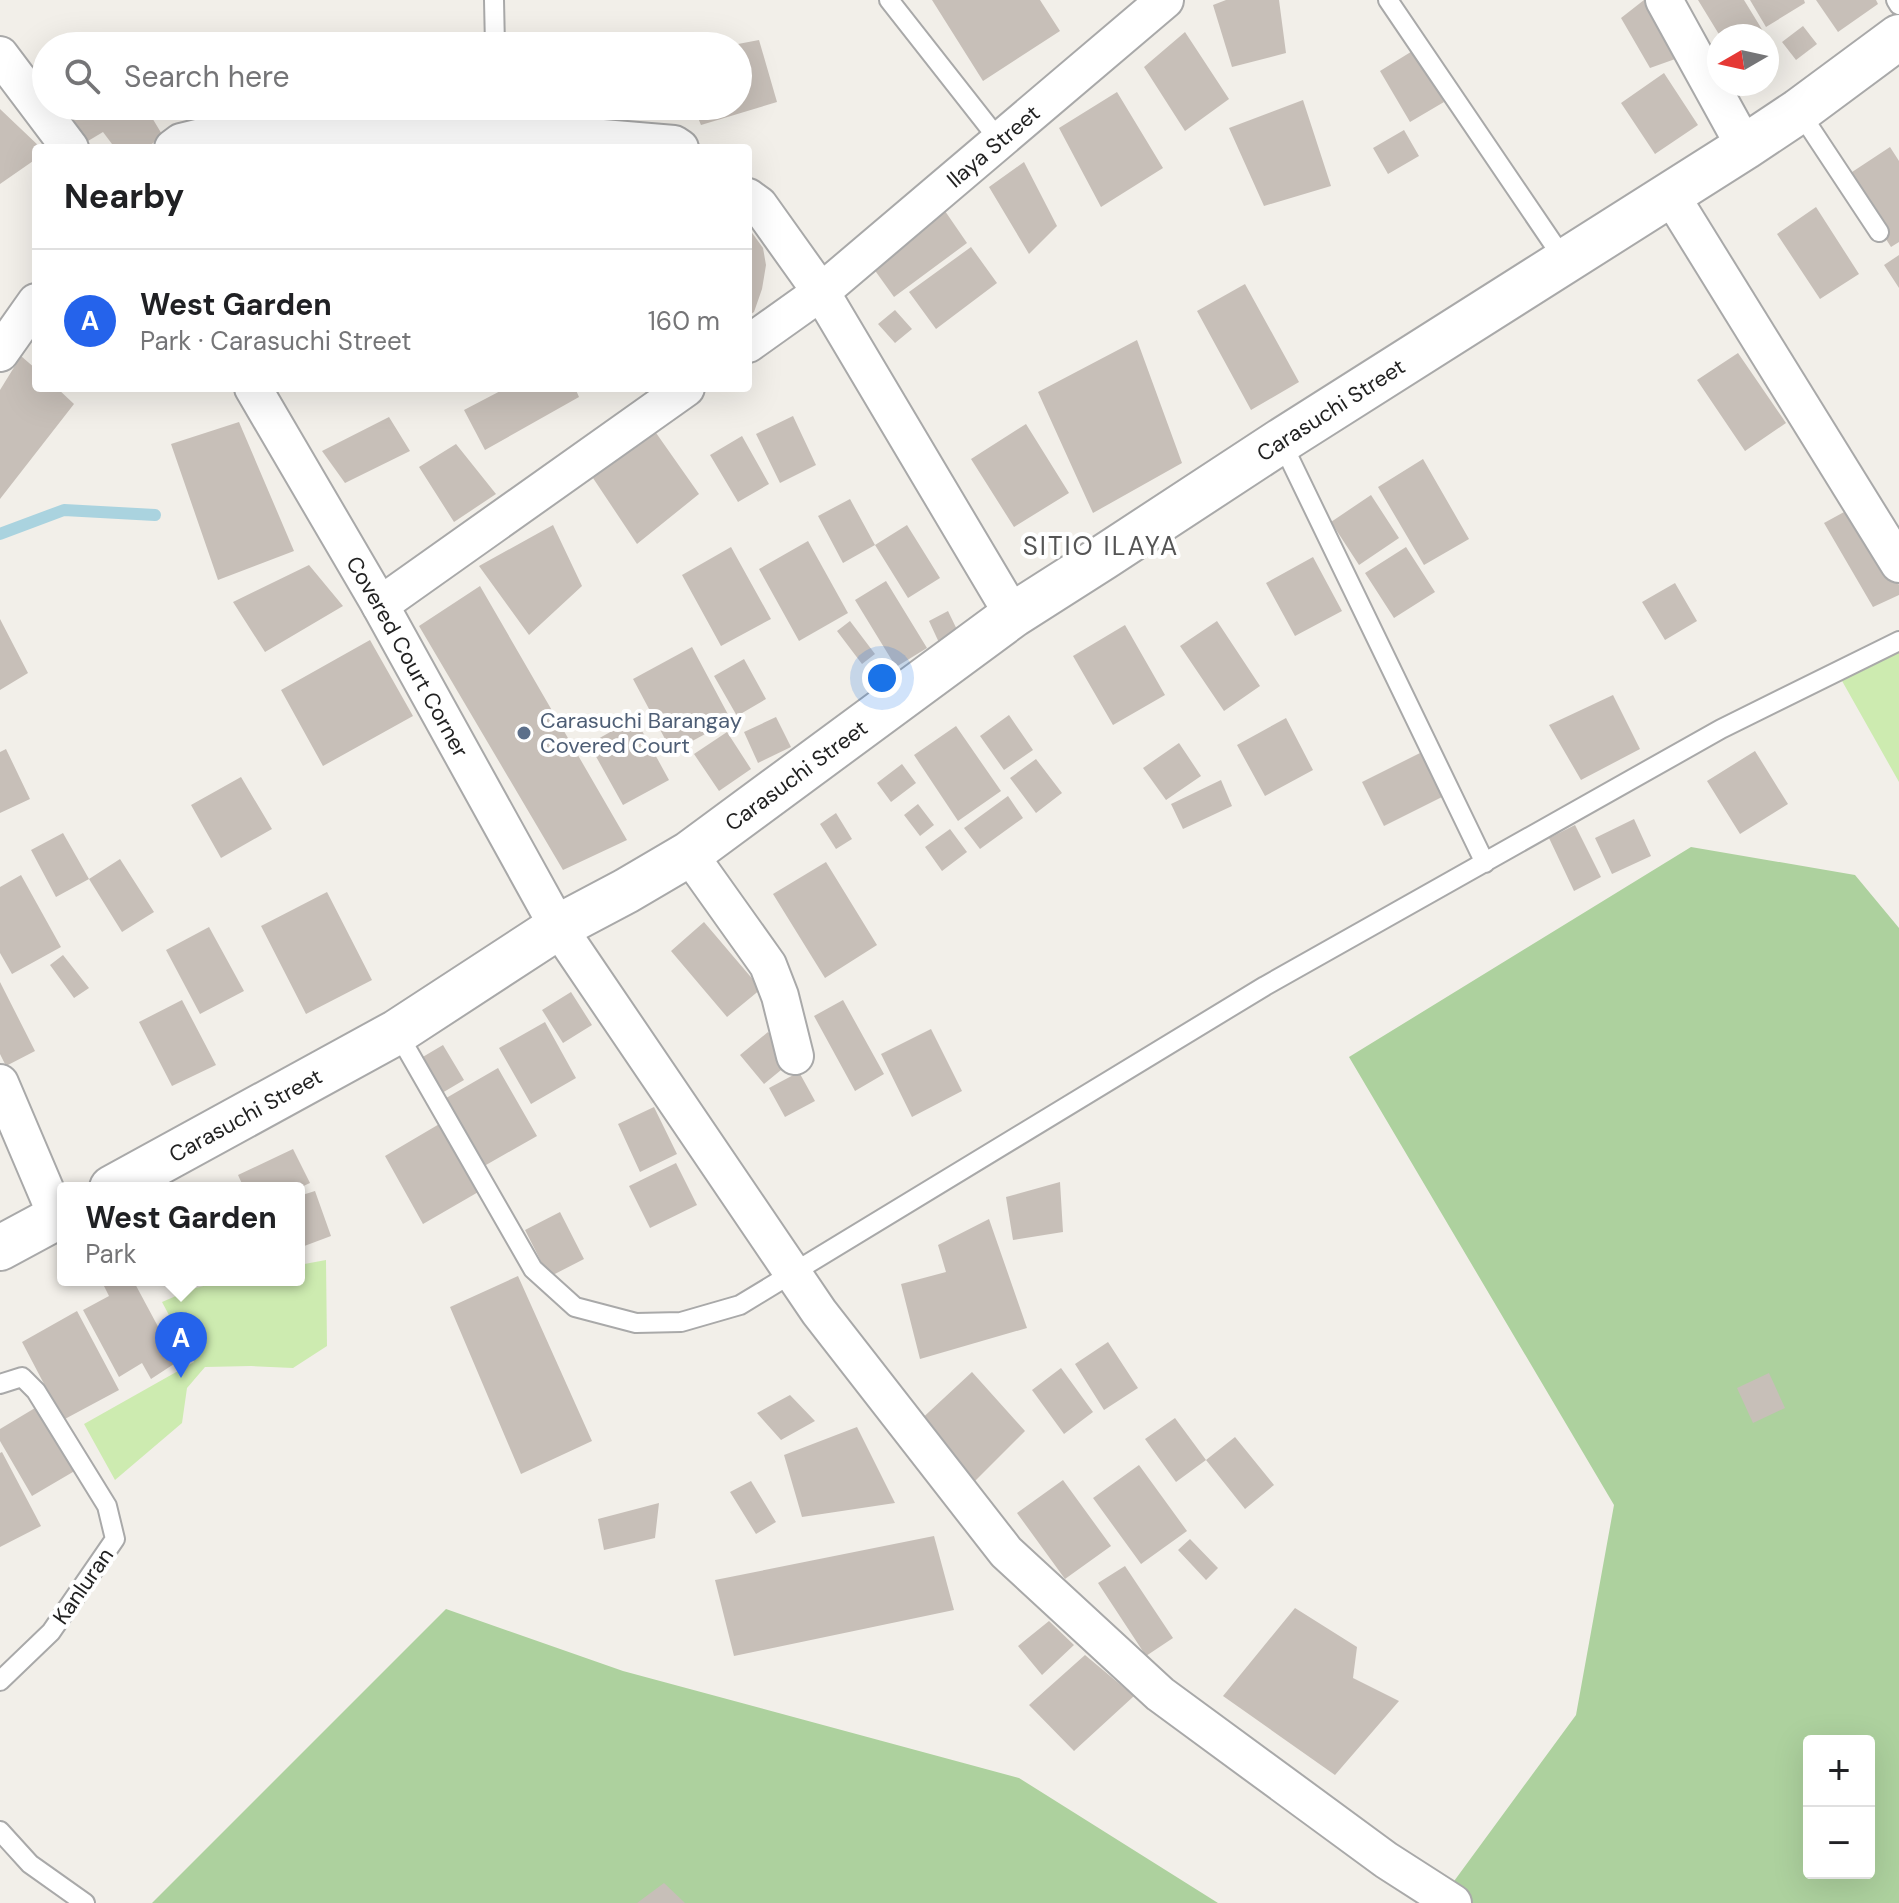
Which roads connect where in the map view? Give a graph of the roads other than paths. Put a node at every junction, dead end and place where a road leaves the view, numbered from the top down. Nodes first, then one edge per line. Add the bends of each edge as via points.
1 (494, 0) edge
2 (889, 0) edge
3 (1165, 0) edge
4 (1388, 0) edge
5 (1664, 0) edge
6 (495, 32) edge
7 (1899, 37) edge
8 (0, 55) edge
9 (32, 98) edge
10 (1799, 111) junction
11 (49, 120) edge
12 (487, 120) edge
13 (511, 120) edge
14 (999, 140) junction
15 (67, 144) edge
16 (178, 144) edge
17 (674, 144) edge
18 (1745, 147) junction
19 (1670, 194) junction
20 (752, 200) edge
21 (1879, 232) dead end
22 (1565, 261) junction
23 (821, 292) junction
24 (32, 308) edge
25 (752, 341) edge
26 (0, 353) edge
27 (255, 392) edge
28 (680, 392) edge
29 (1281, 441) junction
30 (1899, 564) edge
31 (380, 605) junction
32 (1013, 615) junction
33 (1899, 641) edge
34 (689, 854) junction
35 (1485, 863) junction
36 (558, 927) junction
37 (397, 1032) junction
38 (795, 1056) dead end
39 (0, 1083) edge
40 (123, 1182) edge
41 (57, 1209) edge
42 (57, 1218) edge
43 (0, 1248) edge
44 (793, 1272) junction
45 (0, 1384) edge
46 (0, 1681) edge
47 (0, 1831) edge
48 (85, 1903) edge
49 (1453, 1903) edge

1 - 6 lane
2 - 14 lane
3 - 14 street, Ilaya Street
4 - 22 lane
5 - 18 street
7 - 10 street, Carasuchi Street
8 - 9 street
10 - 18 street, Carasuchi Street
10 - 21 lane
11 - 15 street
12 - 16 street via 458,126 234,129
13 - 17 street
14 - 23 street, Ilaya Street
18 - 19 street, Carasuchi Street
19 - 22 street, Carasuchi Street
19 - 30 street
20 - 23 street
22 - 29 street, Carasuchi Street
23 - 25 street, Ilaya Street
23 - 32 street
24 - 26 street
27 - 31 street, Covered Court Corner
28 - 31 street
29 - 32 street, Carasuchi Street
29 - 35 lane
31 - 36 street, Covered Court Corner
32 - 34 street, Carasuchi Street
33 - 35 lane via 1721,729
34 - 36 street, Carasuchi Street
34 - 38 street via 768,965
35 - 44 lane via 1265,986
36 - 37 street, Carasuchi Street
36 - 44 street, Covered Court Corner
37 - 40 street, Carasuchi Street
37 - 44 lane via 533,1269 575,1307 636,1323 681,1322 740,1305
39 - 41 street
42 - 43 street
44 - 49 street, Covered Court Corner via 1006,1552 1160,1694
45 - 46 lane, Kanluran via 22,1377 36,1391 107,1506 115,1539 51,1632
47 - 48 lane via 30,1864

